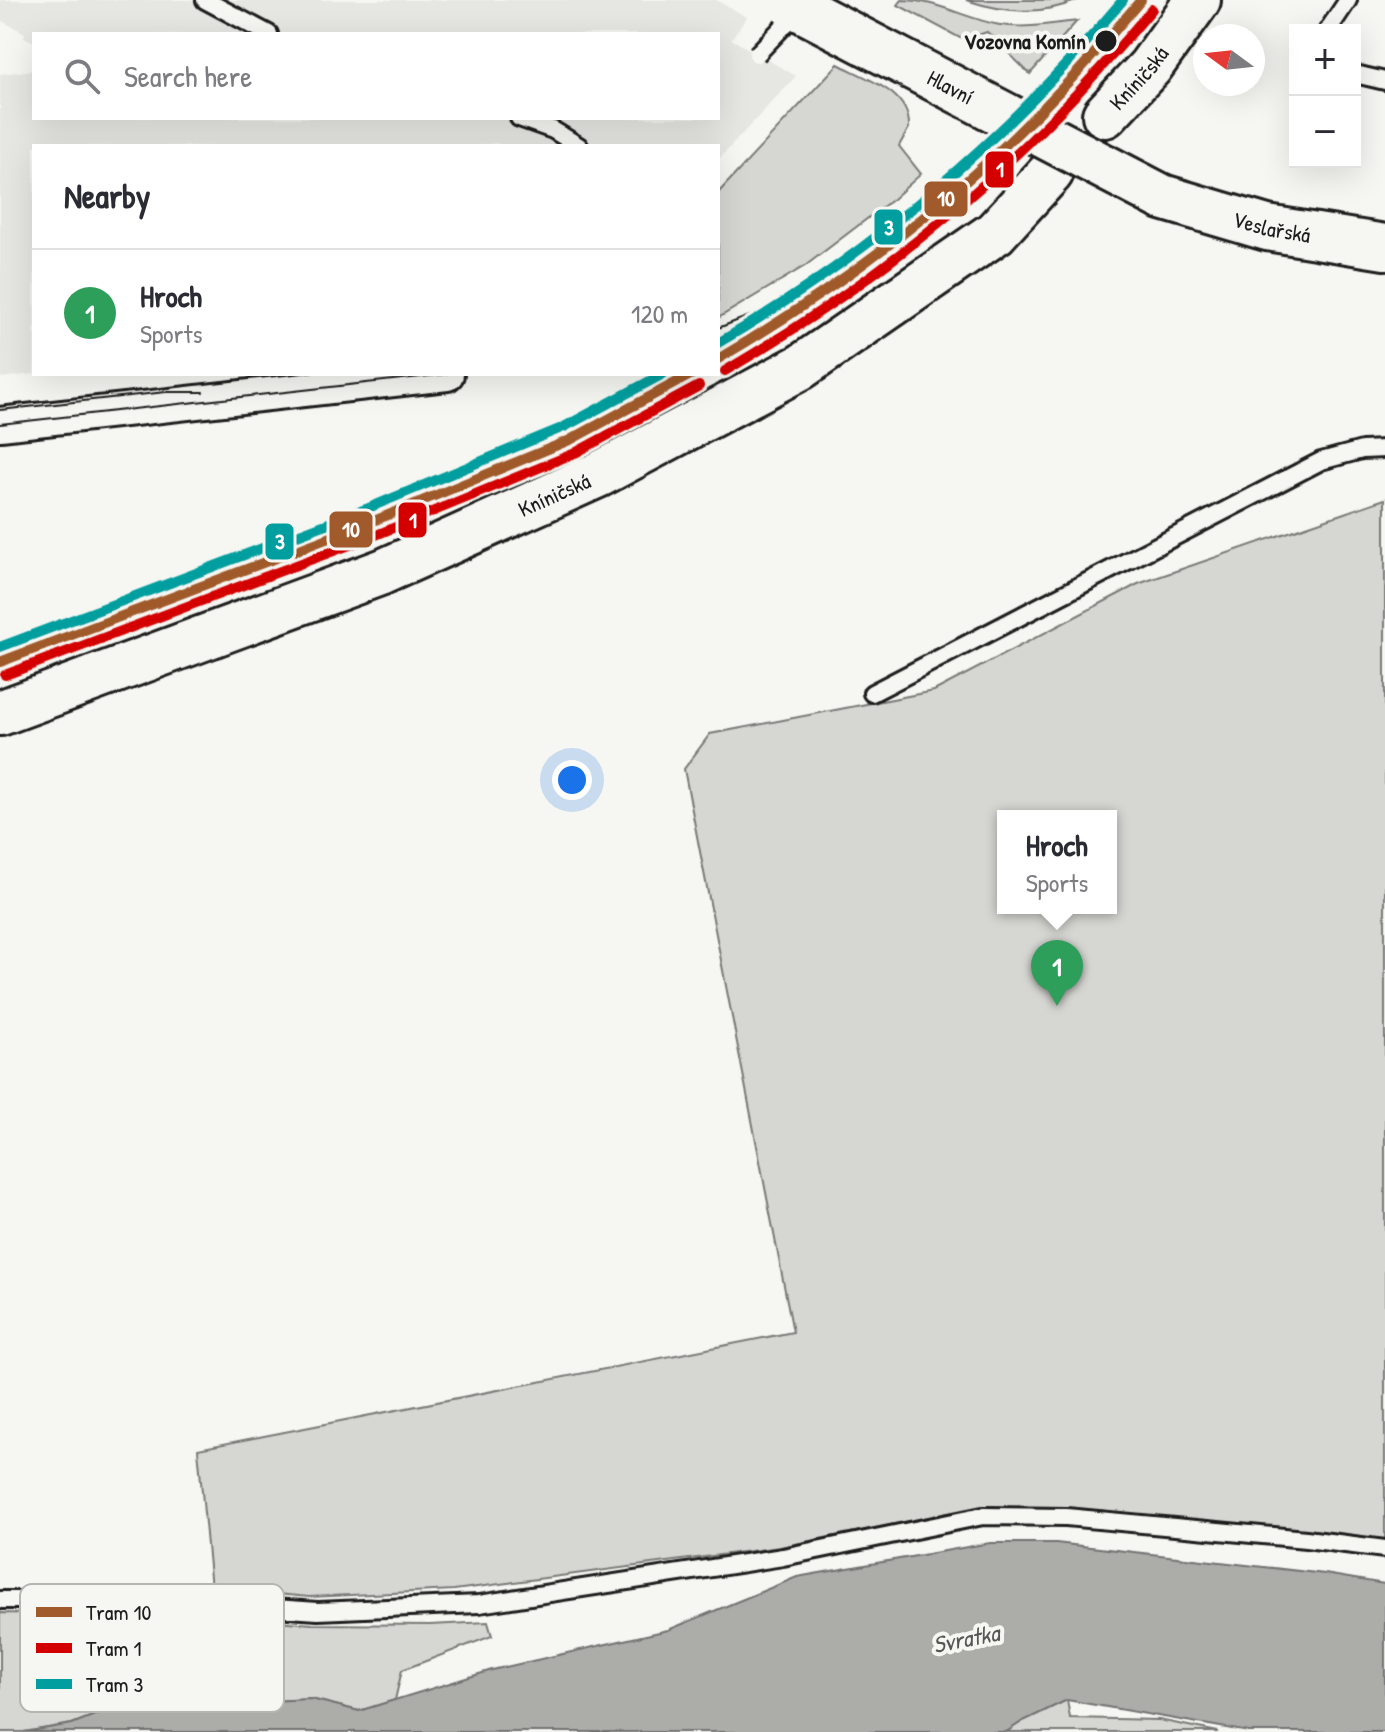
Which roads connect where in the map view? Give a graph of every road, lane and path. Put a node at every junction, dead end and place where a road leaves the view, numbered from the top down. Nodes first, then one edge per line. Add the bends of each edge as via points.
1 (205, 0) edge
2 (1198, 0) edge
3 (1348, 0) edge
4 (792, 5) edge
5 (1332, 24) edge
6 (265, 32) edge
7 (757, 54) dead end
8 (1361, 75) edge
9 (1385, 81) edge
10 (1105, 115) dead end
11 (522, 120) edge
12 (553, 138) edge
13 (572, 144) edge
14 (1051, 172) dead end
15 (1162, 197) joint
16 (1385, 247) edge
17 (429, 376) edge
18 (0, 424) edge
19 (1385, 449) edge
20 (872, 693) dead end
21 (0, 713) edge
22 (1385, 1549) edge
23 (284, 1609) edge

1 - 6 lane
2 - 10 main road, Kníničská via 1150,67
3 - 5 lane
4 - 7 lane, bridge
4 - 15 main road, Hlavní, bridge
8 - 9 lane
11 - 12 lane
12 - 13 lane
14 - 21 main road, Kníničská via 995,233 801,367 598,475 382,572
15 - 16 main road, Veslařská via 1267,228
17 - 18 street
19 - 20 lane via 1321,461
22 - 23 lane via 1066,1517 983,1516 783,1557 479,1604

